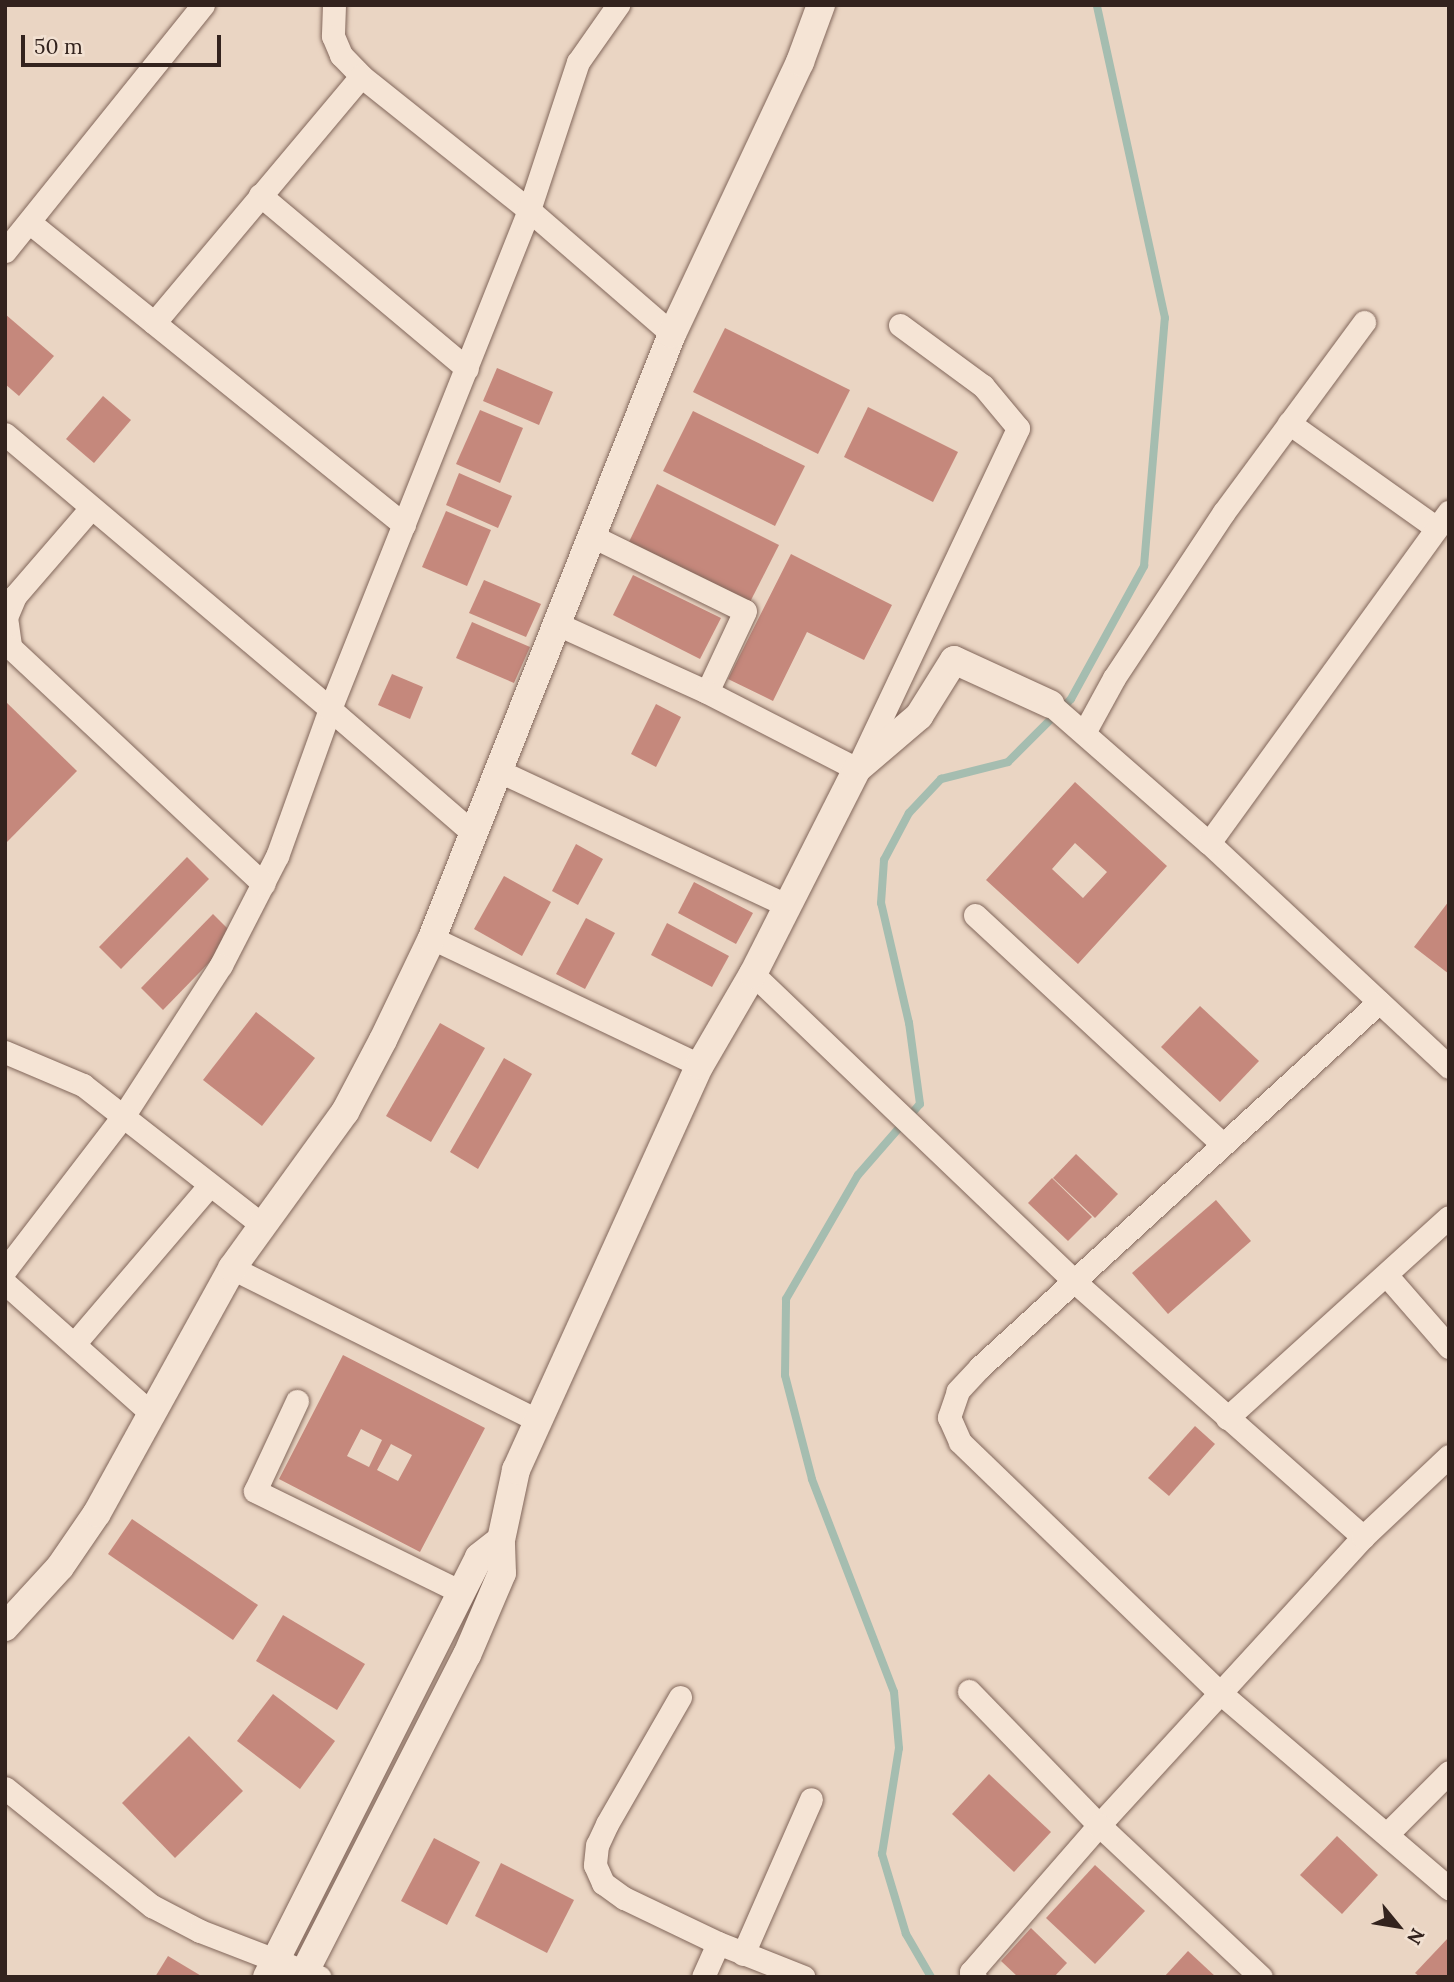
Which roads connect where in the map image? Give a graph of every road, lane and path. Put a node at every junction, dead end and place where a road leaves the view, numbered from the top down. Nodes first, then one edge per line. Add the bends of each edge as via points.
1 (203, 5) edge
2 (334, 5) edge
3 (618, 5) edge
4 (821, 5) edge
5 (362, 76) junction
6 (260, 195) junction
7 (529, 210) junction
8 (29, 222) junction
9 (5, 251) edge
10 (1364, 321) dead end
11 (154, 323) junction
12 (900, 325) dead end
13 (672, 334) junction
14 (467, 369) junction
15 (1289, 423) junction
16 (5, 434) edge
17 (90, 508) junction
18 (1443, 520) edge
19 (404, 525) junction
20 (592, 536) junction
21 (555, 623) junction
22 (707, 692) junction
23 (330, 709) junction
24 (1069, 718) junction
25 (857, 769) junction
26 (499, 771) junction
27 (473, 833) junction
28 (1209, 844) junction
29 (263, 884) junction
30 (786, 905) junction
31 (975, 915) dead end
32 (432, 938) junction
33 (752, 974) junction
34 (1379, 1002) junction
35 (5, 1052) edge
36 (700, 1065) junction
37 (1449, 1067) edge
38 (124, 1115) junction
39 (1222, 1144) junction
40 (210, 1185) junction
41 (1449, 1217) edge
42 (261, 1224) junction
43 (232, 1268) junction
44 (5, 1270) edge
45 (1388, 1277) junction
46 (1075, 1282) junction
47 (5, 1283) edge
48 (74, 1343) junction
49 (1449, 1347) edge
50 (298, 1401) dead end
51 (153, 1415) junction
52 (1227, 1418) junction
53 (537, 1420) junction
54 (1449, 1455) edge
55 (1363, 1537) junction
56 (501, 1540) junction
57 (461, 1592) junction
58 (5, 1627) edge
59 (969, 1691) dead end
60 (1218, 1691) junction
61 (680, 1697) dead end
62 (1449, 1772) edge
63 (5, 1788) edge
64 (811, 1799) dead end
65 (1100, 1825) junction
66 (1388, 1833) junction
67 (1449, 1888) edge
68 (719, 1943) junction
69 (743, 1954) junction
70 (271, 1967) edge
71 (308, 1975) edge
72 (970, 1975) edge
73 (703, 1977) edge
74 (804, 1977) edge
75 (1261, 1977) edge

1 - 8 street
2 - 5 street via 333,36 341,55
3 - 7 street via 578,62
4 - 13 street via 800,62
5 - 6 street
5 - 7 street
6 - 11 street
6 - 14 street
7 - 13 street
7 - 14 street
8 - 9 street
8 - 11 street
10 - 15 street
11 - 19 street
12 - 25 street via 983,386 1017,428
13 - 20 street
14 - 19 street
15 - 18 street
15 - 24 street via 1114,678
16 - 17 street
17 - 23 street
17 - 29 street via 15,596 6,617 10,647
18 - 28 street
19 - 23 street
20 - 21 street
20 - 22 street via 745,611
21 - 22 street
21 - 26 street
22 - 25 street
23 - 27 street
23 - 29 street
24 - 25 street via 954,660 919,716
24 - 28 street
25 - 30 street
26 - 27 street
26 - 30 street
27 - 32 street
28 - 34 street
29 - 38 street via 221,965
30 - 33 street
31 - 39 street
32 - 36 street
32 - 42 street via 345,1112
33 - 36 street
33 - 46 street
34 - 37 street
34 - 39 street
35 - 38 street via 83,1086
36 - 53 street
38 - 40 street
38 - 44 street
39 - 46 street
40 - 42 street
40 - 48 street
41 - 45 street
42 - 43 street
43 - 51 street
43 - 53 street
45 - 49 street
45 - 52 street
46 - 52 street
46 - 60 street via 958,1391 950,1406 951,1428
47 - 48 street
48 - 51 street
50 - 57 street via 255,1491
51 - 58 street via 60,1567
52 - 55 street
53 - 56 street via 516,1470
54 - 55 street
55 - 60 street
56 - 57 street via 479,1558
56 - 71 street via 502,1573 467,1655
57 - 70 street
59 - 65 street
60 - 65 street
60 - 66 street
61 - 68 street via 607,1824 597,1845 595,1865 603,1883 624,1898
62 - 66 street
63 - 70 street via 152,1906
64 - 69 street
65 - 72 street
65 - 75 street
66 - 67 street
68 - 69 street
68 - 73 street
69 - 74 street
70 - 71 street

